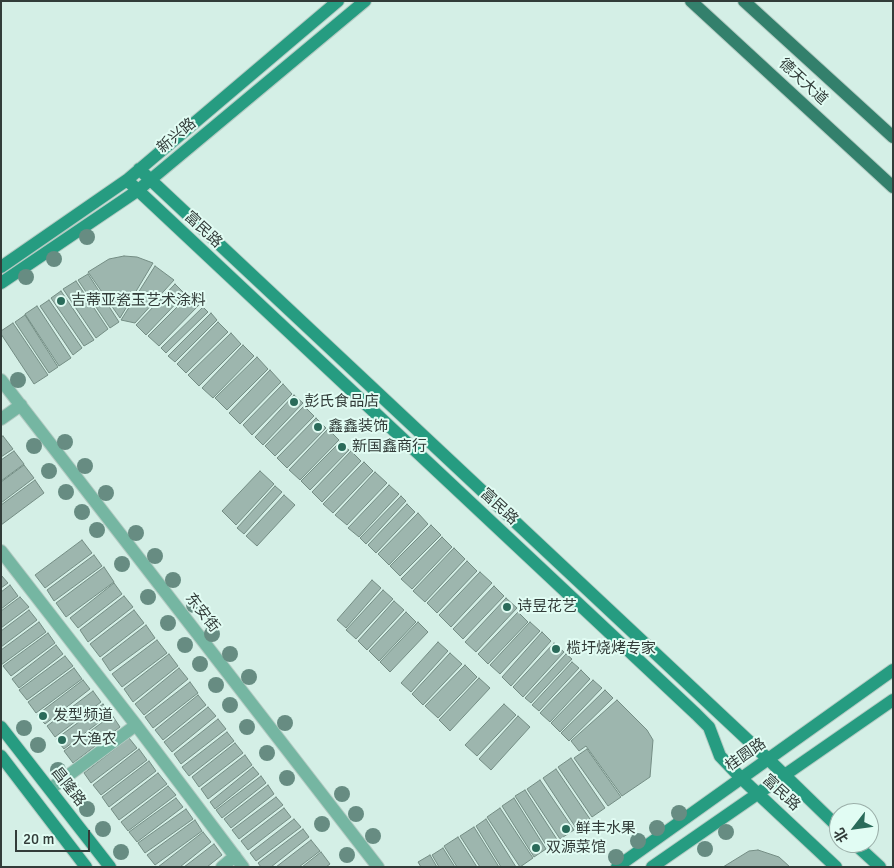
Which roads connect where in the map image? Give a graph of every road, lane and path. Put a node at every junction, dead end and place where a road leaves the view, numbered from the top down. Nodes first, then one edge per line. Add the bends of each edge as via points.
1 (338, 1) edge
2 (365, 1) edge
3 (691, 1) edge
4 (744, 1) edge
5 (893, 137) edge
6 (139, 169) junction
7 (127, 180) junction
8 (150, 180) junction
9 (893, 188) edge
10 (137, 191) junction
11 (1, 266) edge
12 (1, 284) edge
13 (1, 380) edge
14 (21, 405) junction
15 (1, 420) edge
16 (1, 551) edge
17 (893, 670) edge
18 (893, 700) edge
19 (136, 725) junction
20 (1, 727) edge
21 (1, 756) edge
22 (768, 759) junction
23 (783, 776) junction
24 (741, 778) junction
25 (50, 789) junction
26 (758, 793) junction
27 (829, 819) edge
28 (865, 853) edge
29 (239, 862) edge
30 (86, 867) edge
31 (110, 867) edge
32 (222, 867) edge
33 (378, 867) edge
34 (617, 867) edge
35 (652, 867) edge
36 (836, 867) edge
37 (880, 867) edge

1 - 6 street, 新兴路
2 - 8 street, 新兴路
3 - 9 main road, 德天大道
4 - 5 main road, 德天大道
6 - 7 street, 新兴路
6 - 8 street, 富民路
7 - 10 street, 富民路
7 - 11 street, 新兴路
8 - 10 street, 新兴路
8 - 22 street, 富民路
10 - 12 street, 新兴路
10 - 24 street, 富民路 via 696,714 709,727 720,756
13 - 14 street, 东安街
14 - 15 street
14 - 33 street, 东安街
16 - 19 street
17 - 22 street, 桂圆路
18 - 23 street
19 - 25 street
19 - 29 street
20 - 25 street, 昌隆路
21 - 30 street
22 - 23 street, 富民路
22 - 24 street, 桂圆路
23 - 26 street
23 - 27 street, 富民路
24 - 26 street, 富民路
24 - 34 street, 桂圆路
25 - 31 street, 昌隆路
26 - 35 street
26 - 36 street, 富民路
28 - 37 street
29 - 32 street

